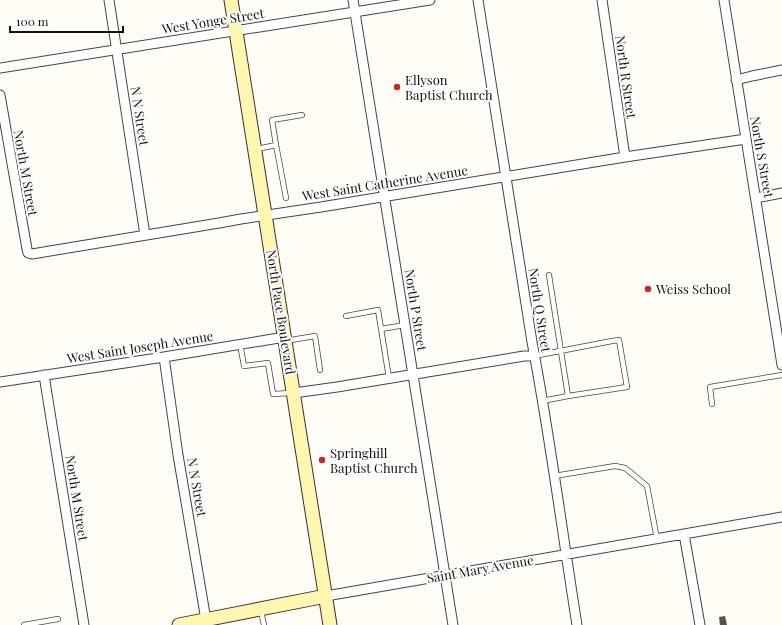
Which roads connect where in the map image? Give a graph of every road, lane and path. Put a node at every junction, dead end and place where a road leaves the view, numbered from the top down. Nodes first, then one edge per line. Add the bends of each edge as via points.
1 (109, 0) edge
2 (231, 0) edge
3 (353, 0) edge
4 (430, 0) edge
5 (478, 0) edge
6 (602, 0) edge
7 (724, 0) edge
8 (355, 12) junction
9 (236, 31) junction
10 (117, 50) junction
11 (0, 68) edge
12 (782, 70) edge
13 (736, 80) junction
14 (0, 95) edge
15 (302, 115) dead end
16 (746, 139) junction
17 (276, 145) junction
18 (255, 150) junction
19 (625, 157) junction
20 (505, 176) junction
21 (782, 193) edge
22 (384, 196) junction
23 (286, 198) dead end
24 (756, 198) junction
25 (266, 215) junction
26 (145, 236) junction
27 (30, 254) joint
28 (549, 274) dead end
29 (778, 315) edge
30 (346, 316) dead end
31 (405, 325) junction
32 (381, 329) junction
33 (285, 339) junction
34 (240, 344) junction
35 (561, 351) junction
36 (534, 356) junction
37 (164, 357) junction
38 (782, 365) edge
39 (320, 370) dead end
40 (413, 374) junction
41 (44, 375) junction
42 (782, 375) edge
43 (389, 378) junction
44 (0, 382) edge
45 (294, 393) junction
46 (568, 396) junction
47 (542, 401) junction
48 (712, 404) dead end
49 (554, 476) junction
50 (782, 517) edge
51 (684, 534) junction
52 (657, 539) junction
53 (566, 554) junction
54 (445, 576) junction
55 (326, 596) junction
56 (261, 609) junction
57 (58, 619) dead end
58 (206, 620) junction
59 (24, 625) edge
60 (84, 625) edge
61 (180, 625) edge
62 (264, 625) edge
63 (330, 625) edge
64 (453, 625) edge
65 (577, 625) edge
66 (700, 625) edge

1 - 10 street, N N Street
2 - 9 main road, North Pace Boulevard
3 - 8 street, North P Street
4 - 8 street, West Yonge Street
5 - 20 street, North Q Street
6 - 19 street, North R Street
7 - 13 street, North S Street
8 - 9 street, West Yonge Street
8 - 22 street, North P Street
9 - 10 street, West Yonge Street
9 - 18 main road, North Pace Boulevard
10 - 11 street, West Yonge Street
10 - 26 street, N N Street
12 - 13 street
13 - 16 street, North S Street
14 - 27 street, North M Street via 22,226
15 - 17 lane via 272,120
16 - 19 street, West Saint Catherine Avenue
16 - 24 street, North S Street
17 - 18 lane
17 - 23 lane
18 - 25 main road, North Pace Boulevard
19 - 20 street, West Saint Catherine Avenue
20 - 22 street, West Saint Catherine Avenue
20 - 36 street, North Q Street
21 - 24 street
22 - 25 street, West Saint Catherine Avenue
22 - 31 street, North P Street
24 - 29 street, North S Street via 765,260
25 - 26 street, West Saint Catherine Avenue
25 - 33 main road, North Pace Boulevard
26 - 27 street, West Saint Catherine Avenue
28 - 35 lane
29 - 38 street, North S Street
30 - 32 lane via 378,310
31 - 32 lane
31 - 40 street, North P Street
32 - 43 lane
33 - 34 street, West Saint Joseph Avenue
33 - 39 lane via 315,336
33 - 45 main road, North Pace Boulevard
34 - 37 street, West Saint Joseph Avenue
34 - 45 lane via 244,366 268,363 273,394
35 - 36 lane
35 - 46 lane
35 - 46 lane via 619,340 627,387
36 - 40 street
36 - 47 street, North Q Street
37 - 41 street, West Saint Joseph Avenue
37 - 58 street, N N Street
40 - 43 street
40 - 54 street, North P Street
41 - 44 street, West Saint Joseph Avenue
41 - 60 street, North M Street
42 - 48 lane via 710,387
43 - 45 street
45 - 55 main road, North Pace Boulevard
46 - 47 lane
47 - 49 street, North Q Street
49 - 52 lane via 616,466 625,468 648,486
49 - 53 street, North Q Street
50 - 51 street, Saint Mary Avenue
51 - 52 street, Saint Mary Avenue
51 - 66 street
52 - 53 street, Saint Mary Avenue
53 - 54 street, Saint Mary Avenue
53 - 65 street, North Q Street
54 - 55 street, Saint Mary Avenue
54 - 64 street, North P Street
55 - 56 main road, Saint Mary Avenue
55 - 63 main road, North Pace Boulevard
56 - 58 main road, Saint Mary Avenue
56 - 62 lane
57 - 59 lane
58 - 61 main road, Saint Mary Avenue

